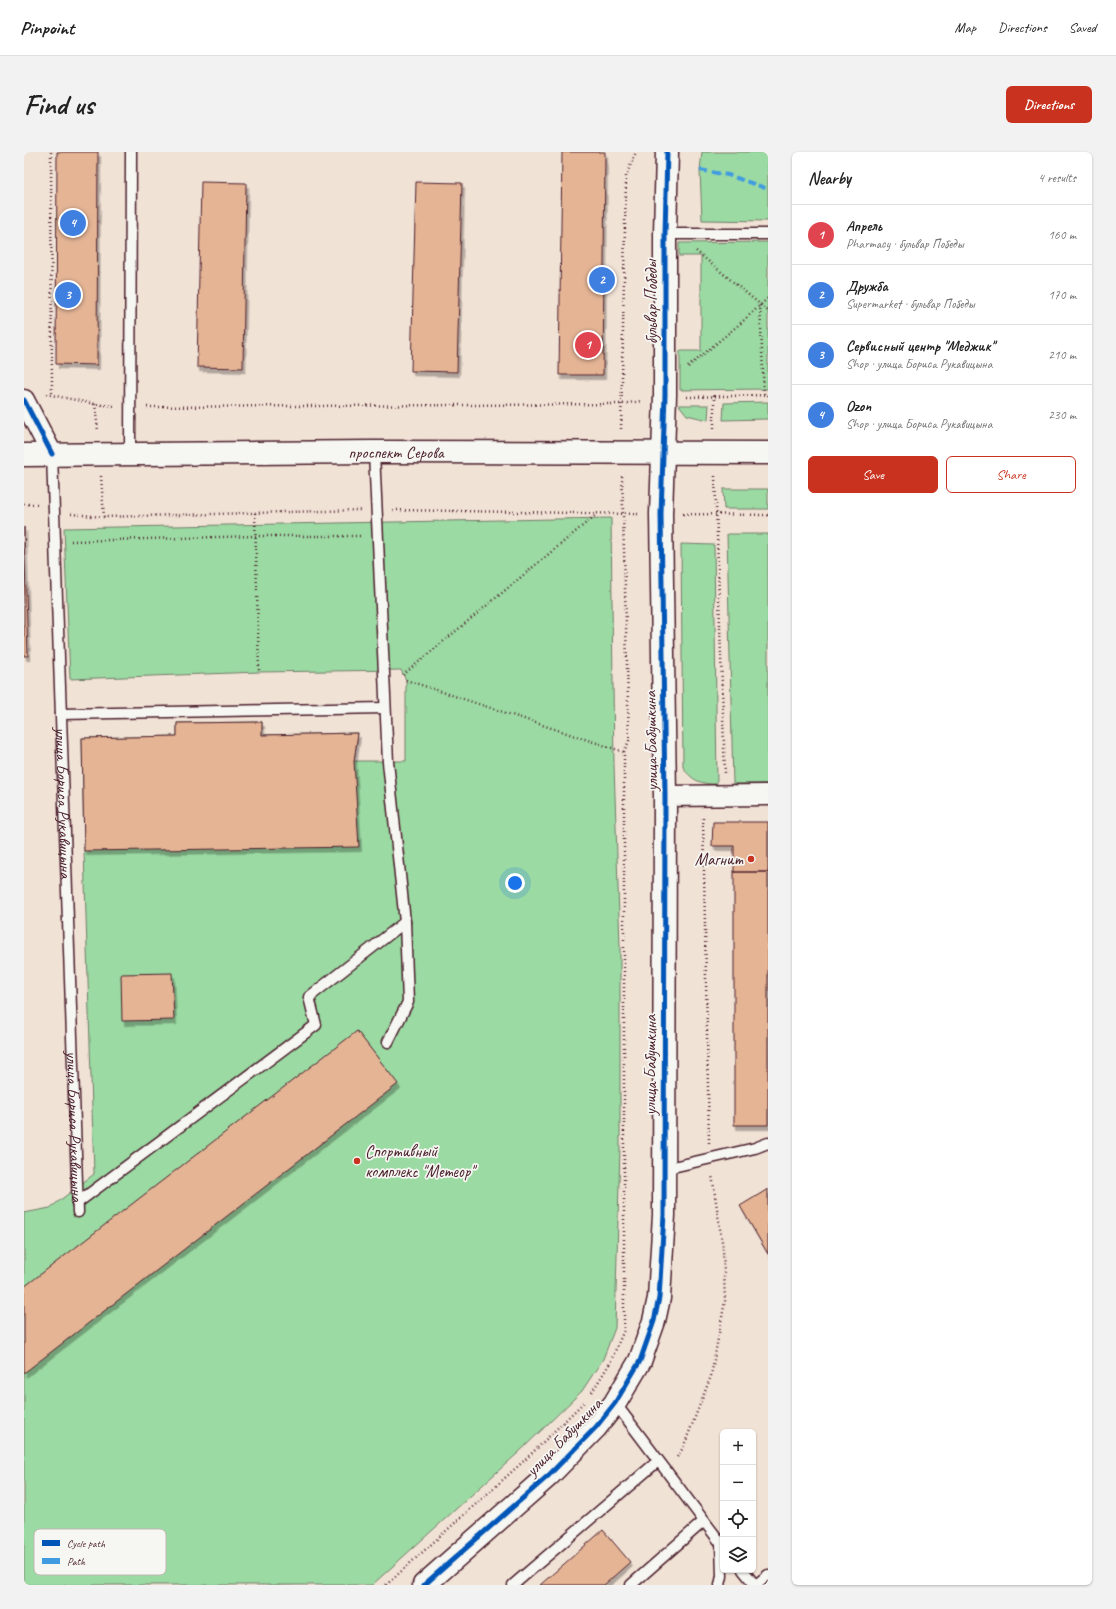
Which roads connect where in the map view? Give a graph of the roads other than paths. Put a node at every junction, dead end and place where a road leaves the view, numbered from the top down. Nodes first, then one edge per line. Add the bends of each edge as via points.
1 (131, 152) edge
2 (667, 152) edge
3 (671, 234) junction
4 (768, 234) edge
5 (24, 400) edge
6 (374, 452) junction
7 (663, 453) junction
8 (768, 453) edge
9 (52, 454) junction
10 (130, 454) junction
11 (24, 455) edge
12 (385, 708) junction
13 (61, 714) junction
14 (768, 795) edge
15 (665, 796) junction
16 (405, 922) junction
17 (388, 1042) dead end
18 (768, 1143) edge
19 (664, 1169) junction
20 (616, 1403) junction
21 (658, 1462) junction
22 (704, 1521) junction
23 (720, 1542) edge
24 (722, 1573) edge
25 (745, 1573) edge
26 (768, 1575) edge
27 (424, 1585) edge
28 (513, 1585) edge
29 (631, 1585) edge
30 (720, 1585) edge
31 (756, 1585) edge

1 - 10 lane
2 - 3 street, бульвар Победы
3 - 4 lane
3 - 7 street, бульвар Победы
5 - 9 street, улица Бориса Рукавицына
6 - 7 street, проспект Серова
6 - 10 street, проспект Серова
6 - 12 lane
7 - 8 street, проспект Серова
7 - 15 street, улица Бабушкина
9 - 10 street, проспект Серова
9 - 11 street, проспект Серова
9 - 13 lane, улица Бориса Рукавицына
12 - 13 lane
12 - 16 lane via 388,762
13 - 16 lane, улица Бориса Рукавицына via 77,1208 316,1025 309,997
14 - 15 street
15 - 19 street, улица Бабушкина
16 - 17 lane via 408,1002
18 - 19 lane
19 - 20 street, улица Бабушкина via 663,1245 654,1321 640,1361
20 - 21 lane
20 - 27 street, улица Бабушкина via 574,1451
21 - 22 lane
21 - 28 lane
22 - 23 lane
22 - 29 lane
24 - 30 lane
25 - 31 lane
26 - 31 lane

